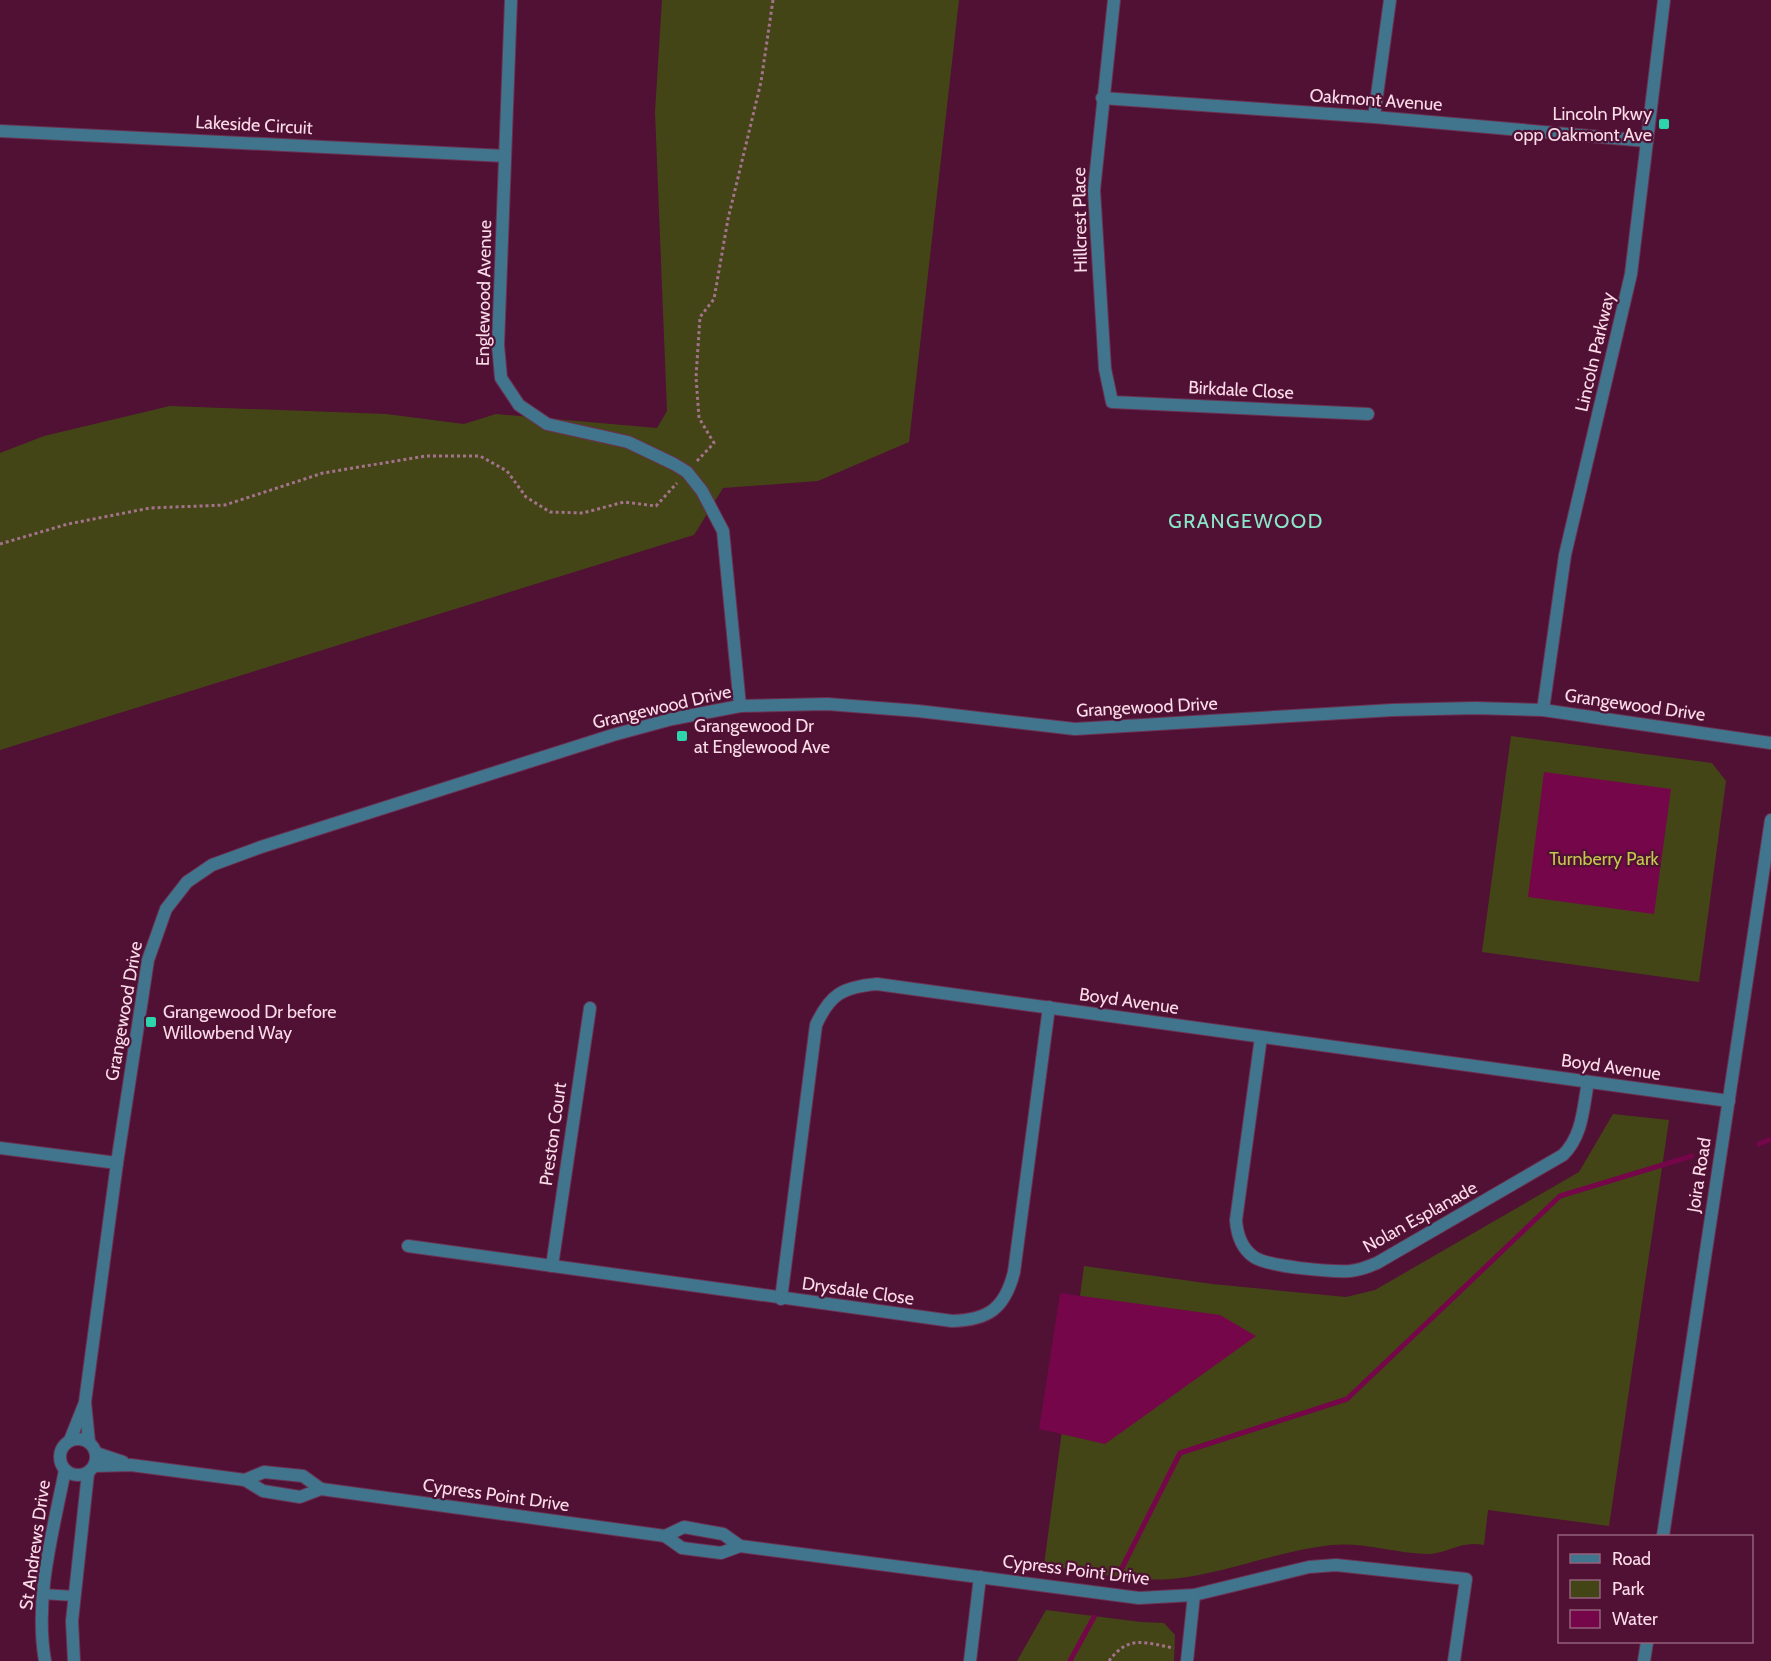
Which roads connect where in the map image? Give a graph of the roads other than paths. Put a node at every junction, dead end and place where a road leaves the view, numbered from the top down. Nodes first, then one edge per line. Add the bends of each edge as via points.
1 (511, 0) edge
2 (1114, 0) edge
3 (1390, 0) edge
4 (1664, 0) edge
5 (1102, 98) junction
6 (1374, 117) junction
7 (0, 131) edge
8 (1647, 141) junction
9 (505, 156) junction
10 (1112, 402) joint
11 (1368, 414) dead end
12 (740, 706) junction
13 (1543, 710) junction
14 (1771, 743) edge
15 (1771, 820) edge
16 (1049, 1007) junction
17 (590, 1008) dead end
18 (1261, 1037) junction
19 (1588, 1082) junction
20 (1729, 1101) junction
21 (0, 1148) edge
22 (117, 1163) junction
23 (408, 1246) dead end
24 (552, 1266) junction
25 (781, 1299) junction
26 (85, 1402) junction
27 (70, 1440) junction
28 (92, 1447) junction
29 (131, 1465) junction
30 (91, 1469) junction
31 (65, 1470) junction
32 (245, 1480) junction
33 (321, 1489) junction
34 (1663, 1535) edge
35 (665, 1536) junction
36 (740, 1546) junction
37 (980, 1577) junction
38 (44, 1594) junction
39 (1194, 1594) junction
40 (74, 1596) junction
41 (1647, 1643) edge
42 (1188, 1655) edge
43 (45, 1661) edge
44 (74, 1661) edge
45 (970, 1661) edge
46 (1454, 1661) edge
47 (1644, 1661) edge

1 - 9 street, Englewood Avenue
2 - 5 street, Hillcrest Place
3 - 6 street
4 - 8 street, Lincoln Parkway
5 - 6 street, Oakmont Avenue
5 - 10 street, Hillcrest Place via 1094,190 1105,369
6 - 8 street, Oakmont Avenue
7 - 9 street, Lakeside Circuit
8 - 13 street, Lincoln Parkway via 1631,274 1565,555
9 - 12 street, Englewood Avenue via 498,345 501,378 519,405 547,424 628,442 687,472 702,491 723,531
10 - 11 street, Birkdale Close
12 - 13 street, Grangewood Drive via 838,705 1075,729 1393,710
12 - 22 street, Grangewood Drive via 613,735 272,843 212,865 187,882 166,909 148,960
13 - 14 street, Grangewood Drive
15 - 20 street, Joira Road
16 - 18 street, Boyd Avenue
16 - 25 street, Drysdale Close via 1014,1272 1011,1287 996,1309 984,1316 952,1321
16 - 25 street, Boyd Avenue via 877,984 838,993 824,1008 816,1025
17 - 24 street, Preston Court
18 - 19 street, Boyd Avenue
18 - 19 street, Nolan Esplanade via 1236,1220 1244,1248 1267,1263 1337,1271 1377,1263 1563,1155 1579,1133
19 - 20 street, Boyd Avenue
20 - 34 street, Joira Road
21 - 22 street
22 - 26 street, Grangewood Drive
23 - 24 street, Drysdale Close
24 - 25 street, Drysdale Close
26 - 27 street, Grangewood Drive
26 - 28 street, Grangewood Drive
27 - 28 street via 80,1439
27 - 31 street via 60,1454
28 - 29 street, Cypress Point Drive
28 - 30 street
29 - 30 street, Cypress Point Drive
29 - 32 street, Cypress Point Drive
30 - 31 street via 76,1476
30 - 40 street
31 - 38 street, St Andrews Drive
32 - 33 street, Cypress Point Drive via 263,1491 300,1497
32 - 33 street, Cypress Point Drive via 264,1472 303,1476
33 - 35 street, Cypress Point Drive
35 - 36 street, Cypress Point Drive via 682,1548 721,1553
35 - 36 street, Cypress Point Drive via 684,1527 723,1534
36 - 37 street, Cypress Point Drive
37 - 39 street, Cypress Point Drive via 1139,1598
37 - 45 street
38 - 40 lane
38 - 43 street, St Andrews Drive
39 - 42 street
39 - 46 street, Cypress Point Drive via 1309,1567 1336,1565 1466,1579
40 - 44 street
41 - 47 street

